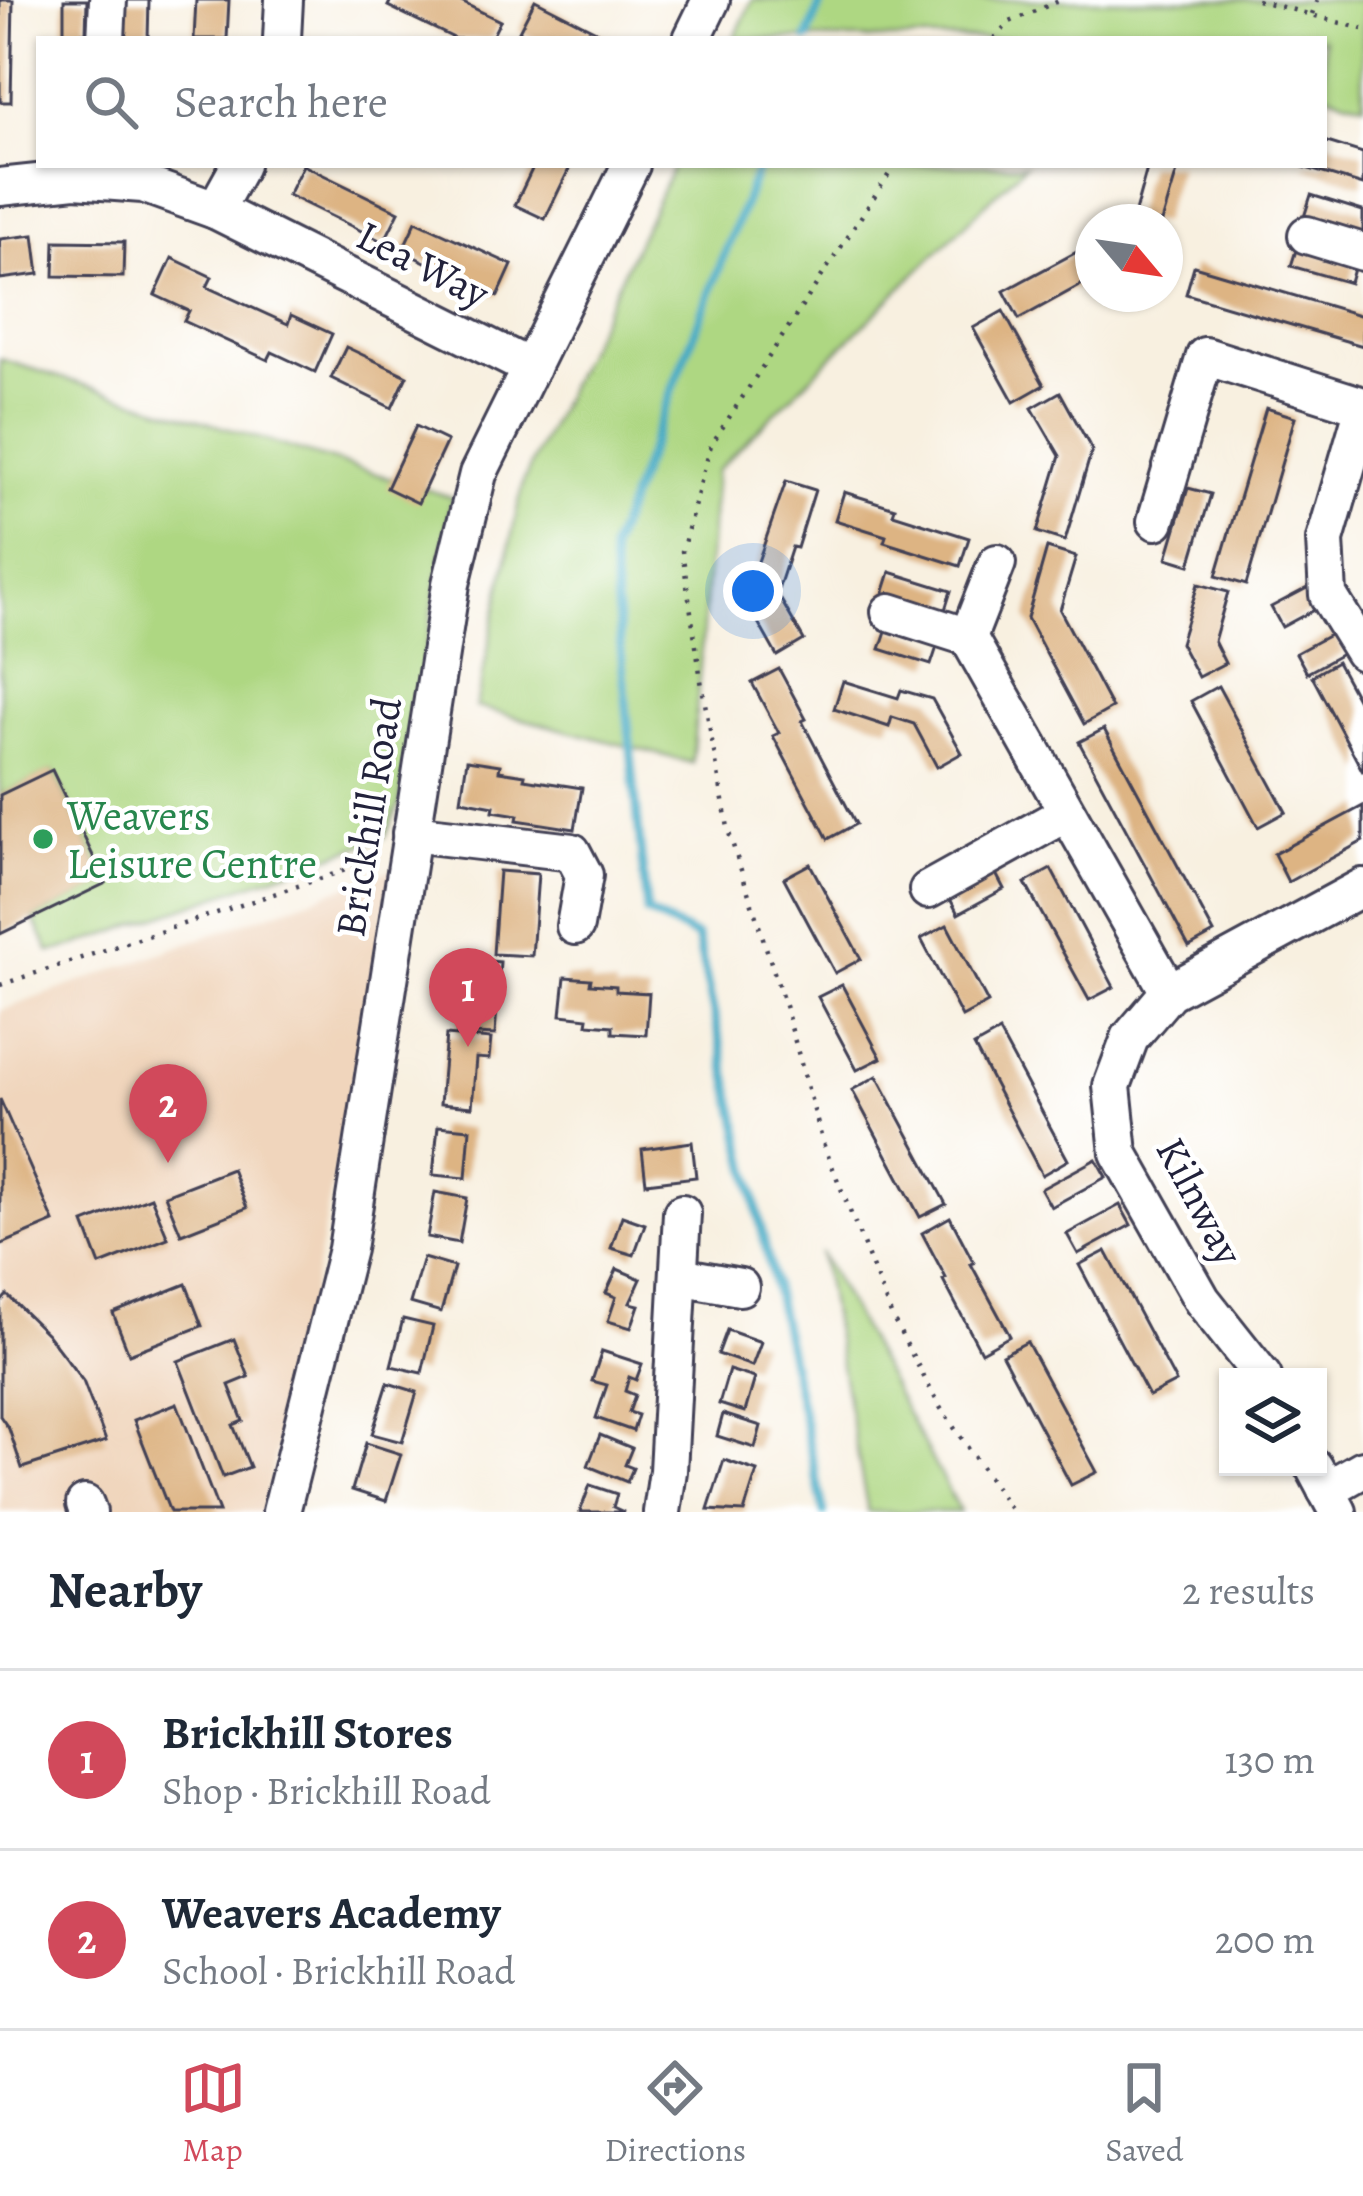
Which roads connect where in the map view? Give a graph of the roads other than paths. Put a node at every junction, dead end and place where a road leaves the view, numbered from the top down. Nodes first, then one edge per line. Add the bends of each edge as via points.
1 (108, 0) edge
2 (284, 0) edge
3 (711, 0) edge
4 (106, 36) edge
5 (282, 36) edge
6 (693, 36) edge
7 (238, 168) edge
8 (630, 168) edge
9 (0, 187) edge
10 (215, 210) junction
11 (1307, 235) dead end
12 (1363, 252) edge
13 (531, 368) junction
14 (1363, 408) edge
15 (1156, 521) dead end
16 (997, 563) dead end
17 (890, 612) dead end
18 (968, 637) junction
19 (1363, 652) edge
20 (1066, 813) junction
21 (410, 841) junction
22 (1363, 886) edge
23 (928, 890) dead end
24 (575, 926) dead end
25 (1169, 992) junction
26 (682, 1213) dead end
27 (679, 1276) junction
28 (740, 1287) dead end
29 (1255, 1368) edge
30 (1363, 1469) edge
31 (1326, 1490) edge
32 (281, 1512) edge
33 (662, 1512) edge

1 - 4 street
2 - 5 street
3 - 6 street
7 - 10 street
8 - 13 street, Brickhill Road
9 - 10 street, Lea Way via 75,179 143,184
10 - 13 street, Lea Way
11 - 12 street
13 - 21 street, Brickhill Road via 478,474
14 - 15 street via 1205,356
14 - 19 street via 1325,540 1328,595
16 - 18 street
17 - 18 street
18 - 20 street
20 - 23 street
20 - 25 street
21 - 24 street via 572,852 584,875
21 - 32 street, Brickhill Road via 347,1249
22 - 25 street, Kilnway
25 - 29 street, Kilnway via 1130,1038 1112,1086 1119,1153 1202,1300
26 - 27 street
27 - 28 street
27 - 33 street
30 - 31 street

